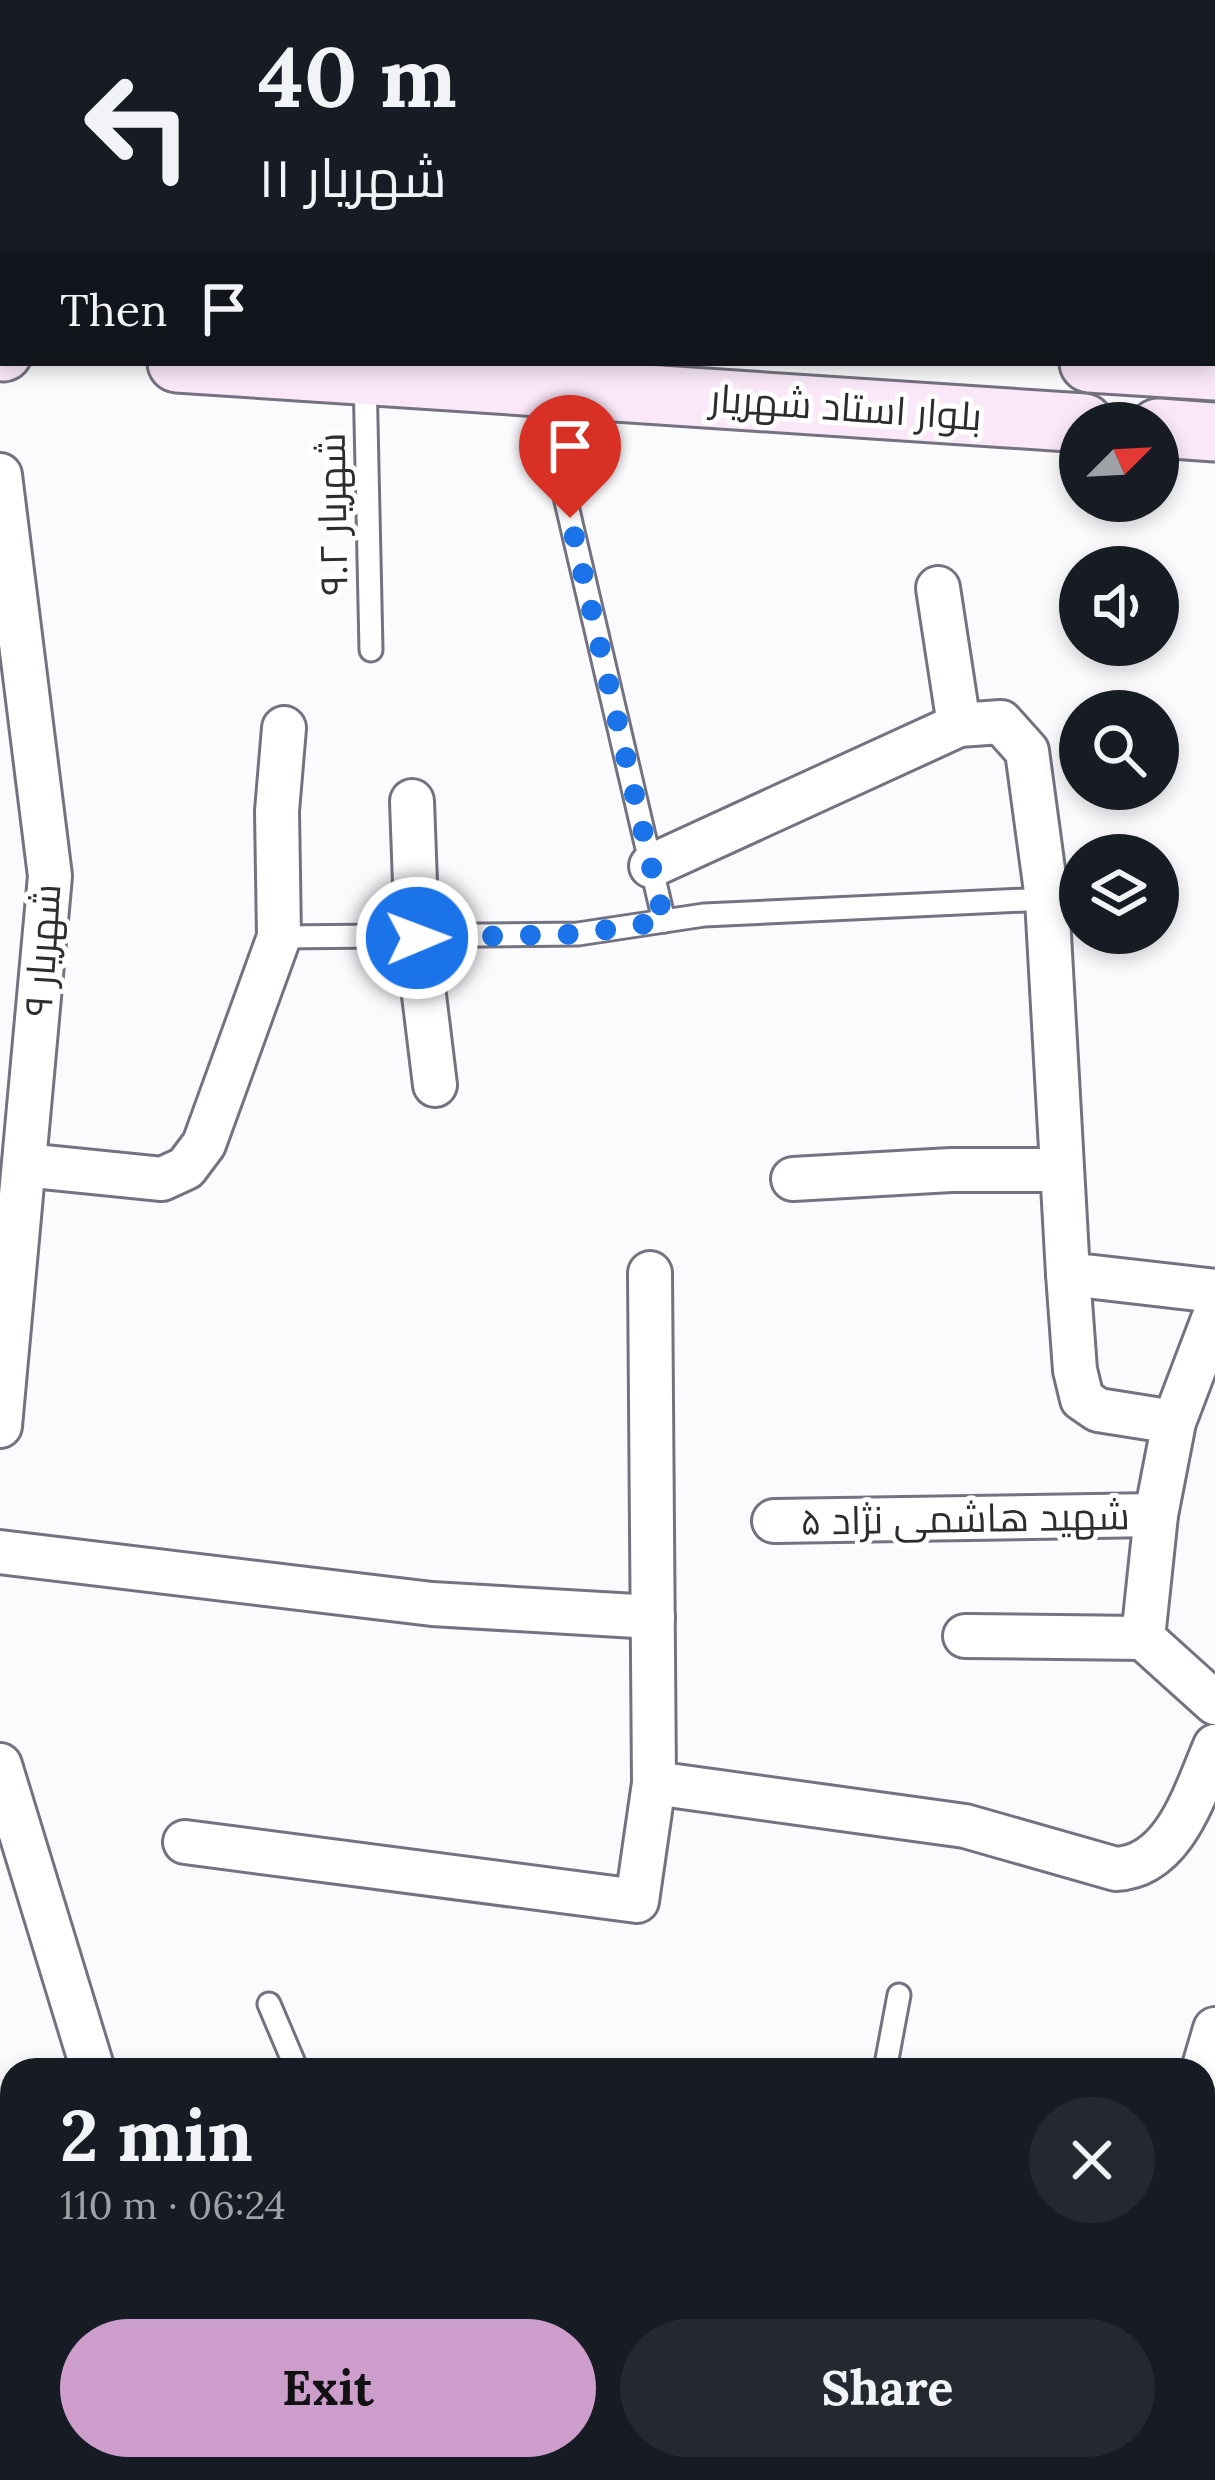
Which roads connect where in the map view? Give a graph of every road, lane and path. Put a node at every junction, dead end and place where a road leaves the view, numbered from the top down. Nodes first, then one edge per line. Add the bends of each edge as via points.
1 (224, 366) edge
2 (1136, 366) edge
3 (1215, 371) edge
4 (365, 375) junction
5 (539, 387) junction
6 (1059, 421) edge
7 (1179, 429) edge
8 (1215, 432) edge
9 (0, 476) edge
10 (938, 589) dead end
11 (8, 599) edge
12 (371, 650) dead end
13 (959, 725) junction
14 (284, 728) dead end
15 (412, 801) dead end
16 (651, 866) junction
17 (1047, 899) junction
18 (664, 921) junction
19 (279, 937) junction
20 (417, 938) junction
21 (435, 1085) dead end
22 (24, 1165) junction
23 (1062, 1170) junction
24 (793, 1179) dead end
25 (650, 1273) dead end
26 (1068, 1274) junction
27 (1215, 1291) edge
28 (1215, 1314) edge
29 (1174, 1423) junction
30 (0, 1426) edge
31 (1156, 1516) junction
32 (774, 1521) dead end
33 (0, 1552) edge
34 (653, 1617) junction
35 (965, 1636) dead end
36 (1143, 1638) junction
37 (1215, 1703) edge
38 (1215, 1746) edge
39 (0, 1765) edge
40 (654, 1784) junction
41 (1197, 1838) edge
42 (185, 1842) dead end
43 (898, 1995) dead end
44 (269, 2004) dead end
45 (1215, 2029) edge
46 (89, 2058) edge
47 (292, 2058) edge
48 (887, 2058) edge
49 (1207, 2058) edge

1 - 4 main road, بلوار استاد شهریار
2 - 3 main road
4 - 5 main road, بلوار استاد شهریار
4 - 12 lane, شهریار ۹.۲
5 - 6 main road, بلوار استاد شهریار
5 - 16 lane
7 - 8 main road
9 - 11 street, شهریار ۹
10 - 13 street
11 - 22 street, شهریار ۹ via 50,875
13 - 16 street
13 - 17 street via 1001,722 1028,751
14 - 19 street
15 - 20 street
16 - 18 lane
17 - 18 lane
17 - 23 street
18 - 20 lane via 578,934
19 - 20 lane
19 - 22 street via 204,1144 186,1168 162,1179
20 - 21 street
22 - 30 street, شهریار ۹
23 - 24 street
23 - 26 street
25 - 34 street
26 - 27 street
26 - 29 street via 1082,1399 1098,1410
28 - 29 street
29 - 31 street
31 - 32 street, شهید هاشمی نژاد ۵
31 - 36 street
33 - 34 street via 432,1604
34 - 40 street
35 - 36 street
36 - 37 street
38 - 41 street
39 - 46 street
40 - 41 street via 965,1826 1116,1869 1137,1868
40 - 42 street via 637,1901
43 - 48 lane
44 - 47 lane
45 - 49 street

